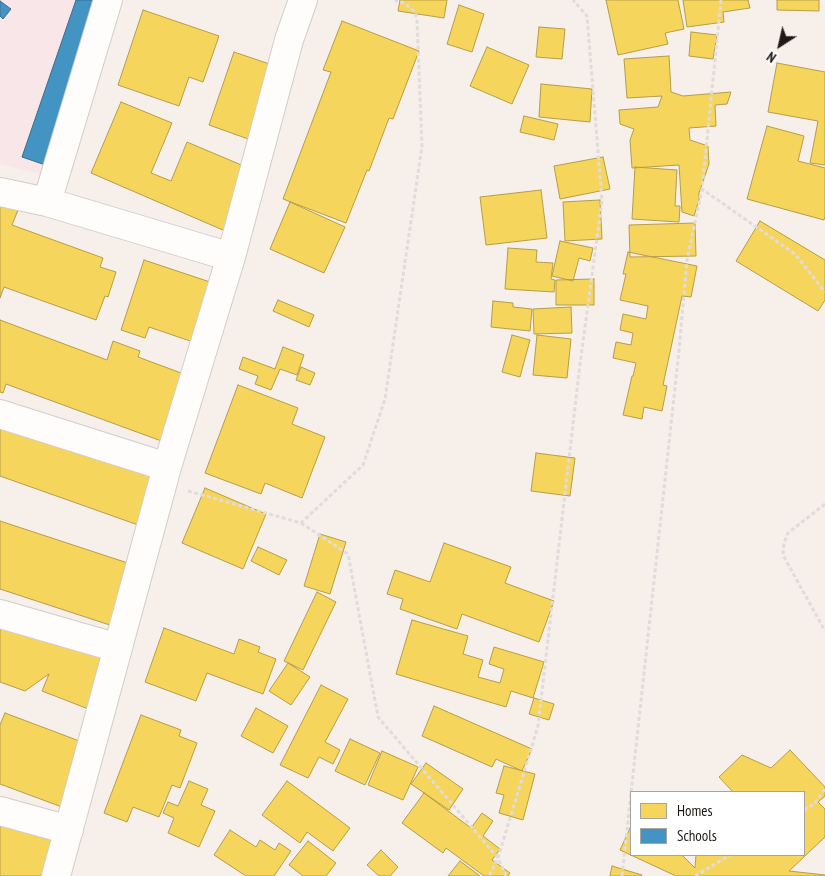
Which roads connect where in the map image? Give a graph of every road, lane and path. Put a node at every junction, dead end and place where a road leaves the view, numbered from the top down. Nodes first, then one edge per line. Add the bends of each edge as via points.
1 (108, 0) edge
2 (303, 0) edge
3 (395, 0) edge
4 (573, 0) edge
5 (721, 0) edge
6 (702, 189) junction
7 (0, 192) edge
8 (46, 202) junction
9 (231, 257) junction
10 (825, 292) edge
11 (0, 414) edge
12 (165, 475) junction
13 (825, 504) edge
14 (301, 523) junction
15 (0, 614) edge
16 (825, 631) edge
17 (118, 648) junction
18 (825, 789) edge
19 (631, 791) edge
20 (630, 802) edge
21 (805, 809) edge
22 (0, 811) edge
23 (69, 830) junction
24 (728, 856) edge
25 (498, 858) junction
26 (56, 876) edge
27 (489, 876) edge
28 (506, 876) edge
29 (622, 876) edge
30 (695, 876) edge

1 - 8 street
2 - 9 street via 289,40
3 - 14 path via 415,12 417,21 422,146 385,399 363,465
4 - 25 path via 587,16 602,201 538,726
5 - 6 path
6 - 10 path via 795,254
6 - 19 path via 687,260
7 - 8 street
8 - 9 street
9 - 12 street
11 - 12 street
12 - 14 path
12 - 17 street
13 - 16 path via 788,533 783,555
14 - 25 path via 348,554 378,717
15 - 17 street
17 - 23 street
18 - 21 path via 815,803
20 - 29 path
22 - 23 street
23 - 26 street
24 - 30 path
25 - 27 path
25 - 28 path

